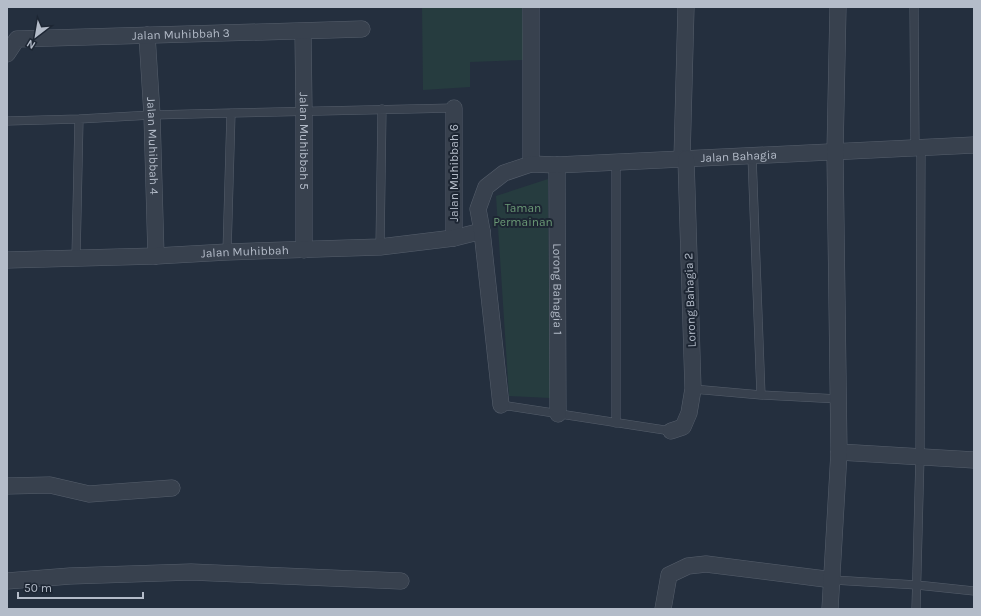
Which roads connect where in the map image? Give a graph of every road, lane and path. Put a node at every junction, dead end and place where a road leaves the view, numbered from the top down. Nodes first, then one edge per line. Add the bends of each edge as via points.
1 (531, 7) edge
2 (686, 7) edge
3 (838, 7) edge
4 (914, 7) edge
5 (362, 29) dead end
6 (303, 32) junction
7 (147, 35) junction
8 (7, 54) edge
9 (454, 108) joint
10 (382, 109) junction
11 (304, 112) junction
12 (231, 113) junction
13 (152, 115) junction
14 (79, 119) junction
15 (7, 121) edge
16 (974, 145) edge
17 (918, 148) junction
18 (835, 152) junction
19 (752, 156) junction
20 (684, 159) junction
21 (616, 162) junction
22 (531, 164) junction
23 (557, 165) junction
24 (482, 231) junction
25 (454, 238) junction
26 (380, 247) junction
27 (304, 250) junction
28 (227, 252) junction
29 (156, 256) junction
30 (76, 258) junction
31 (7, 260) edge
32 (693, 389) junction
33 (761, 395) junction
34 (839, 399) junction
35 (501, 405) joint
36 (558, 414) junction
37 (616, 423) junction
38 (671, 431) joint
39 (839, 452) junction
40 (920, 456) junction
41 (974, 460) edge
42 (7, 486) edge
43 (172, 488) dead end
44 (833, 580) junction
45 (7, 581) edge
46 (401, 581) dead end
47 (917, 585) junction
48 (974, 591) edge
49 (663, 609) edge
50 (830, 609) edge
51 (916, 609) edge

1 - 22 street
2 - 20 street, Lorong Bahagia 2
3 - 18 street
4 - 17 lane
5 - 6 street, Jalan Muhibbah 3
6 - 7 street, Jalan Muhibbah 3
6 - 11 street, Jalan Muhibbah 5
7 - 8 street, Jalan Muhibbah 3 via 17,39
7 - 13 street, Jalan Muhibbah 4
9 - 10 lane
9 - 25 street, Jalan Muhibbah 6
10 - 11 lane
10 - 26 lane
11 - 12 lane
11 - 27 street, Jalan Muhibbah 5
12 - 13 lane
12 - 28 lane
13 - 14 lane
13 - 29 street, Jalan Muhibbah 4
14 - 15 lane
14 - 30 lane
16 - 17 street, Jalan Bahagia
17 - 18 street, Jalan Bahagia
17 - 40 lane
18 - 19 street, Jalan Bahagia
18 - 34 street
19 - 20 street, Jalan Bahagia
19 - 33 lane
20 - 21 street, Jalan Bahagia
20 - 32 street, Lorong Bahagia 2
21 - 23 street, Jalan Bahagia
21 - 37 lane
22 - 23 street, Jalan Bahagia
22 - 24 street, Jalan Bahagia via 504,173 486,187 478,209
23 - 36 street, Lorong Bahagia 1
24 - 25 street, Jalan Muhibbah
24 - 35 street, Jalan Bahagia
25 - 26 street, Jalan Muhibbah
26 - 27 street, Jalan Muhibbah
27 - 28 street, Jalan Muhibbah
28 - 29 street, Jalan Muhibbah
29 - 30 street, Jalan Muhibbah
30 - 31 street, Jalan Muhibbah
32 - 33 lane
32 - 38 street, Lorong Bahagia 2 via 689,413 683,427
33 - 34 lane
34 - 39 street
35 - 36 lane
36 - 37 lane
37 - 38 lane
39 - 40 street
39 - 44 street
40 - 41 street
40 - 47 lane
42 - 43 street via 50,485 89,494
44 - 47 lane
44 - 49 street via 706,564 688,566 669,575
44 - 50 street
45 - 46 street via 191,572
47 - 48 lane
47 - 51 lane

